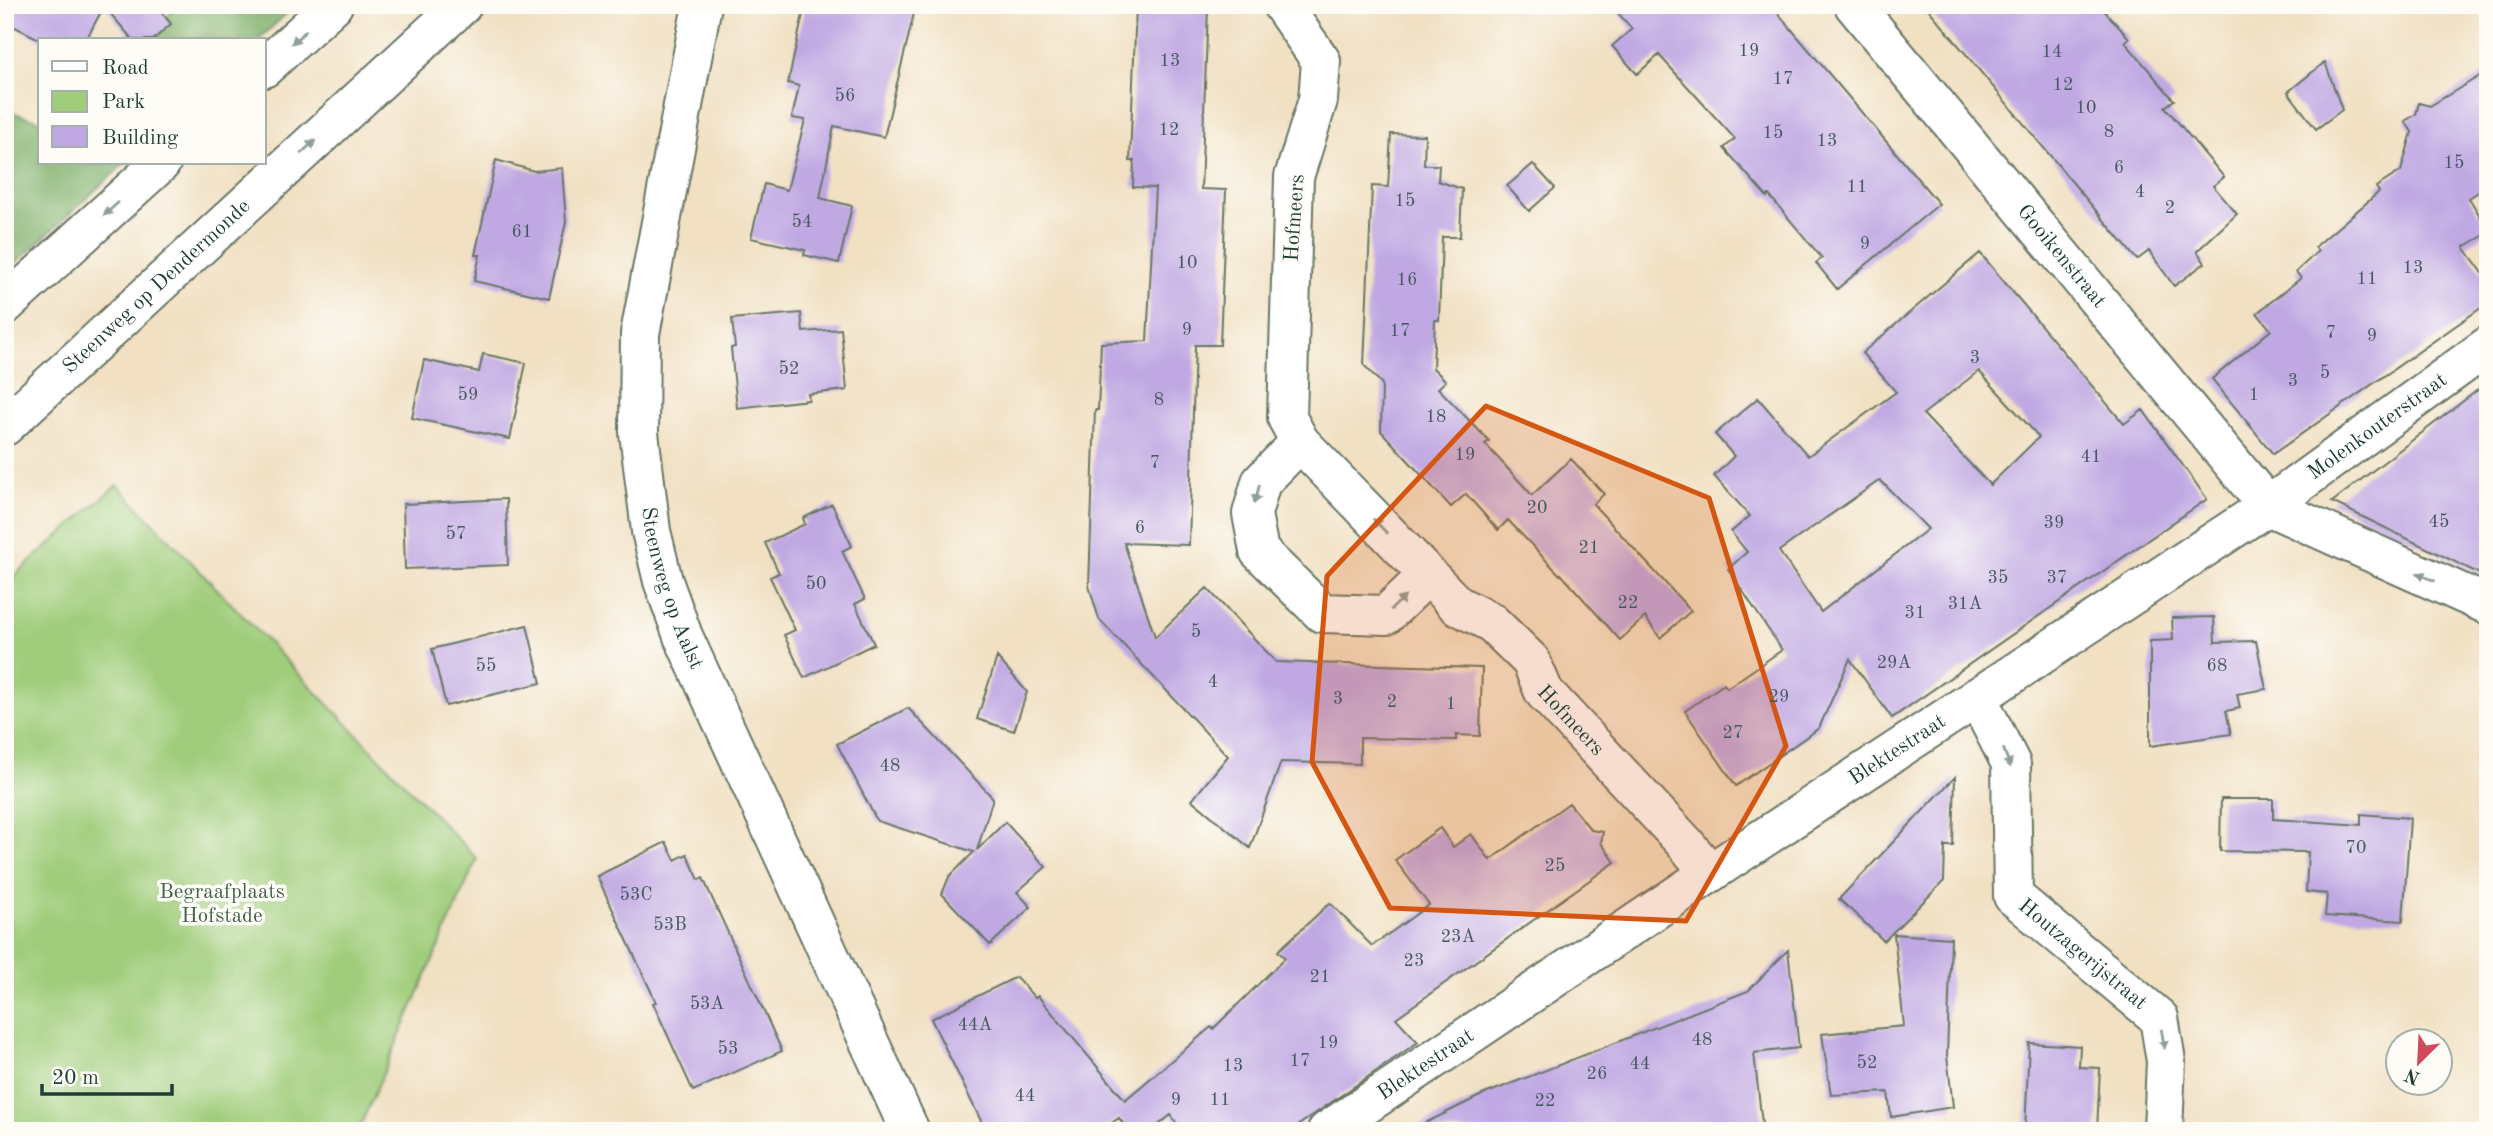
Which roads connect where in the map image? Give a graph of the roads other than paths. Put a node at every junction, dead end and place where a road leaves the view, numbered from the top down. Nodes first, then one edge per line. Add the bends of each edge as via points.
1 (333, 5) edge
2 (462, 5) edge
3 (702, 5) edge
4 (1282, 5) edge
5 (1854, 5) edge
6 (266, 66) edge
7 (160, 164) edge
8 (5, 305) edge
9 (2488, 346) edge
10 (5, 426) edge
11 (1300, 442) junction
12 (2267, 506) junction
13 (1428, 575) junction
14 (2488, 605) edge
15 (1978, 697) junction
16 (1710, 873) junction
17 (910, 1131) edge
18 (1327, 1131) edge
19 (2163, 1131) edge

1 -> 6 street
10 -> 2 street, Steenweg op Dendermonde
3 - 17 street, Steenweg op Aalst via 640,334 639,433 651,531 683,636
4 - 11 street, Hofmeers via 1321,61 1318,100 1294,177 1287,418
5 - 12 street, Gooikenstraat
7 -> 8 street
9 - 12 street, Molenkouterstraat
13 -> 11 street, Hofmeers
11 -> 13 street via 1261,482 1252,514 1259,551 1322,613 1386,615
14 -> 12 street
12 - 15 street, Blektestraat
13 - 16 street, Hofmeers via 1457,606 1492,622 1531,661 1544,692
15 - 16 street, Blektestraat
15 -> 19 street, Houtzagerijstraat via 2011,764 2013,896 2159,1018 2166,1061
16 - 18 street, Blektestraat

